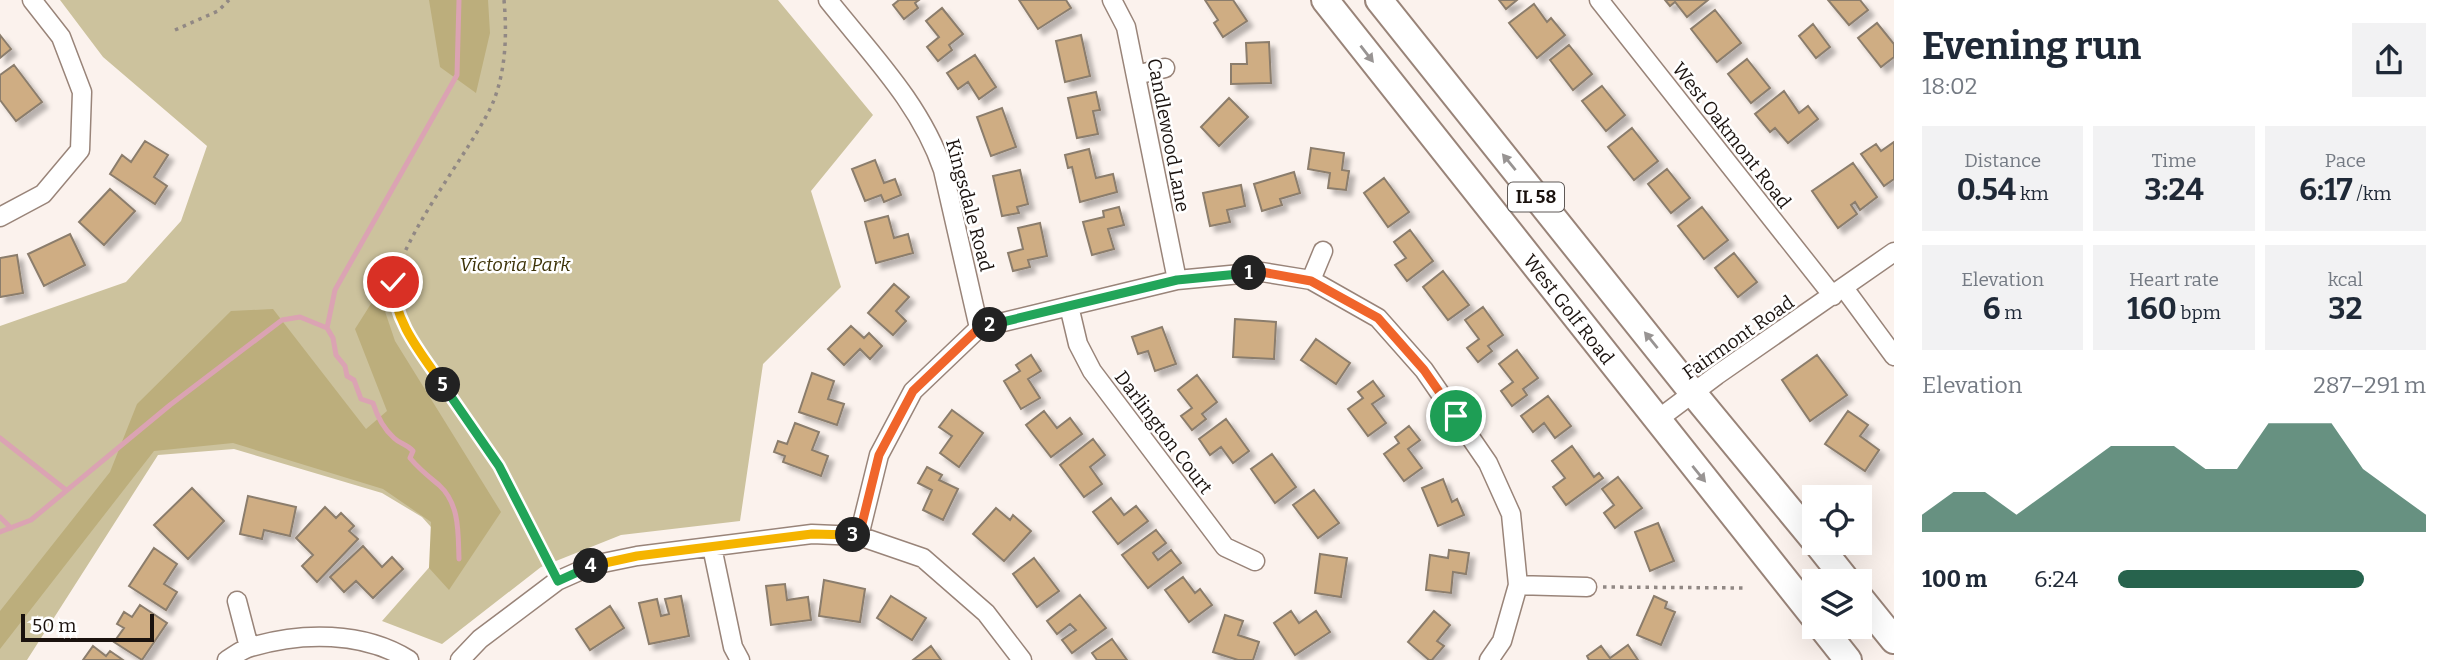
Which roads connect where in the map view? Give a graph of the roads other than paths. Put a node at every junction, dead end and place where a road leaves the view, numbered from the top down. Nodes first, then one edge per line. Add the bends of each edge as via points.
1 (32, 0) edge
2 (828, 0) edge
3 (1112, 0) edge
4 (1325, 0) edge
5 (1379, 0) edge
6 (1599, 0) edge
7 (1165, 68) dead end
8 (1136, 75) junction
9 (0, 217) edge
10 (1322, 251) dead end
11 (1894, 252) edge
12 (1177, 280) junction
13 (1311, 281) junction
14 (1839, 292) junction
15 (1069, 306) junction
16 (979, 328) junction
17 (1894, 356) edge
18 (1693, 393) junction
19 (1657, 421) junction
20 (1802, 526) edge
21 (859, 536) junction
22 (712, 547) junction
23 (1826, 555) edge
24 (1255, 561) dead end
25 (1837, 569) edge
26 (1518, 585) junction
27 (1587, 587) road end
28 (237, 601) dead end
29 (1802, 602) edge
30 (1872, 613) edge
31 (1831, 639) edge
32 (1894, 640) edge
33 (249, 647) junction
34 (227, 660) edge
35 (409, 660) edge
36 (460, 660) edge
37 (740, 660) edge
38 (1022, 660) edge
39 (1489, 660) edge
40 (1848, 660) edge

1 - 9 street via 61,37 82,92 80,150 43,194
2 - 16 street, Kingsdale Road via 902,94 936,149
3 - 8 street, Candlewood Lane via 1126,27
4 -> 19 main road, West Golf Road / IL 58
18 -> 5 main road, IL 58
6 - 14 street, West Oakmont Road
7 - 8 street
8 - 12 street, Candlewood Lane
10 - 13 street
11 - 14 street, Fairmont Road
12 - 13 street via 1262,272
12 - 15 street
13 - 26 street via 1378,318 1424,370 1488,463 1511,514
14 - 17 street
14 - 18 street, Fairmont Road
15 - 16 street
15 - 24 street, Darlington Court via 1079,344 1104,390 1225,547
16 - 21 street via 913,391 879,455
18 - 19 street, Fairmont Road
18 - 20 main road, IL 58
19 -> 29 main road, West Golf Road / IL 58
21 - 22 street via 812,534
21 - 38 street via 923,558 986,613
22 - 36 street via 609,561 558,581 480,639
22 - 37 street via 733,647
23 - 25 main road, IL 58
26 - 27 street
26 - 39 street via 1502,641
28 - 33 street
30 - 32 main road
31 - 40 main road
33 - 34 street
33 - 35 street via 336,636

